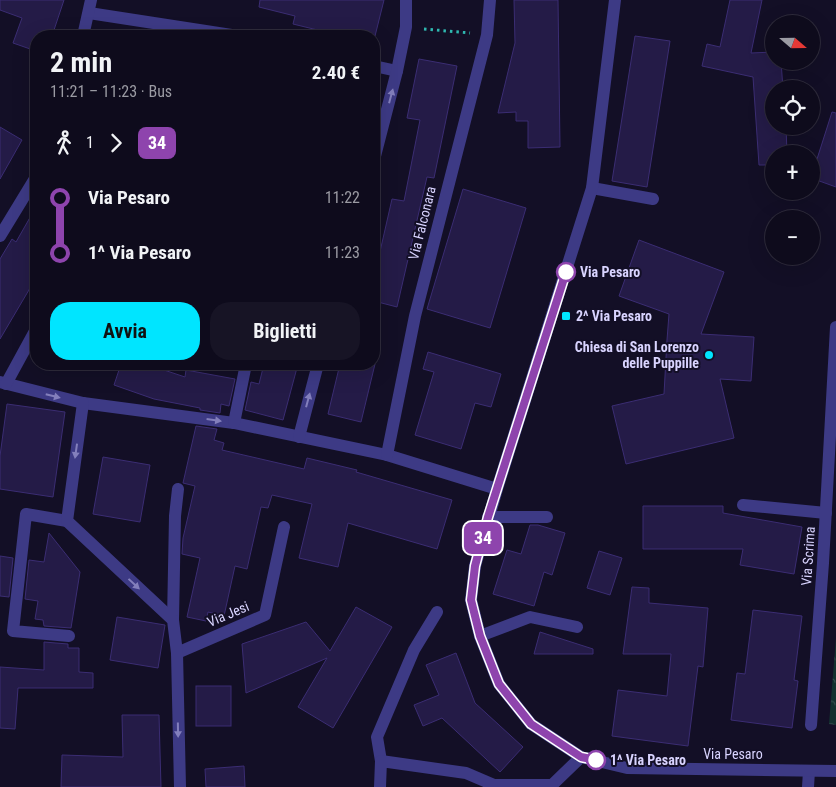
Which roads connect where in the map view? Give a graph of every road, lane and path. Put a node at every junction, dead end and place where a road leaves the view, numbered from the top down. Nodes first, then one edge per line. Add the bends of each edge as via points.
1 (406, 0) edge
2 (490, 0) edge
3 (615, 0) edge
4 (90, 6) edge
5 (406, 27) junction
6 (84, 30) edge
7 (172, 30) edge
8 (487, 35) junction
9 (380, 67) edge
10 (397, 71) junction
11 (380, 137) edge
12 (30, 187) edge
13 (592, 188) junction
14 (653, 199) dead end
15 (0, 236) edge
16 (836, 327) edge
17 (30, 339) edge
18 (245, 370) edge
19 (316, 370) edge
20 (834, 370) edge
21 (3, 383) edge
22 (83, 403) junction
23 (234, 422) junction
24 (299, 437) junction
25 (387, 455) junction
26 (178, 488) dead end
27 (497, 489) junction
28 (743, 505) dead end
29 (826, 513) junction
30 (488, 517) junction
31 (547, 517) dead end
32 (67, 521) junction
33 (284, 528) dead end
34 (437, 612) dead end
35 (173, 620) junction
36 (577, 627) dead end
37 (69, 636) dead end
38 (480, 636) junction
39 (177, 653) junction
40 (811, 725) dead end
41 (581, 757) junction
42 (381, 761) junction
43 (809, 771) junction
44 (836, 771) edge
45 (180, 787) edge
46 (380, 787) edge
47 (808, 787) edge

1 - 5 street
2 - 8 street, Via Falconara
3 - 13 street, Via Pesaro
4 - 6 street
4 - 7 street
5 - 8 path
5 - 10 street
8 - 25 street, Via Falconara via 414,316
9 - 10 street
11 -> 10 street
12 - 15 street
13 - 14 street
13 - 27 street, Via Pesaro
16 - 20 street, Via Scrima
17 - 21 street
18 - 23 street
24 -> 19 street
20 - 29 street, Via Scrima
21 -> 22 street
22 -> 23 street
22 -> 32 street
23 - 24 street
24 - 25 street
25 - 27 street
26 - 35 street
27 - 30 street, Via Pesaro
28 - 29 street
29 - 40 street, Via Scrima
30 - 31 street
30 - 38 street, Via Pesaro via 475,566 471,600
32 -> 35 street
32 - 37 street via 26,514 13,631
33 - 39 street, Via Jesi via 265,615
34 - 42 street via 414,650 377,737
35 - 39 street
36 - 38 street via 530,617
38 - 41 street, Via Pesaro via 499,684 531,724
39 -> 45 street
41 - 42 street via 552,785 494,785 466,773
41 - 43 street, Via Pesaro via 627,768
42 - 46 street
43 - 44 street, Via Pesaro
43 - 47 street

